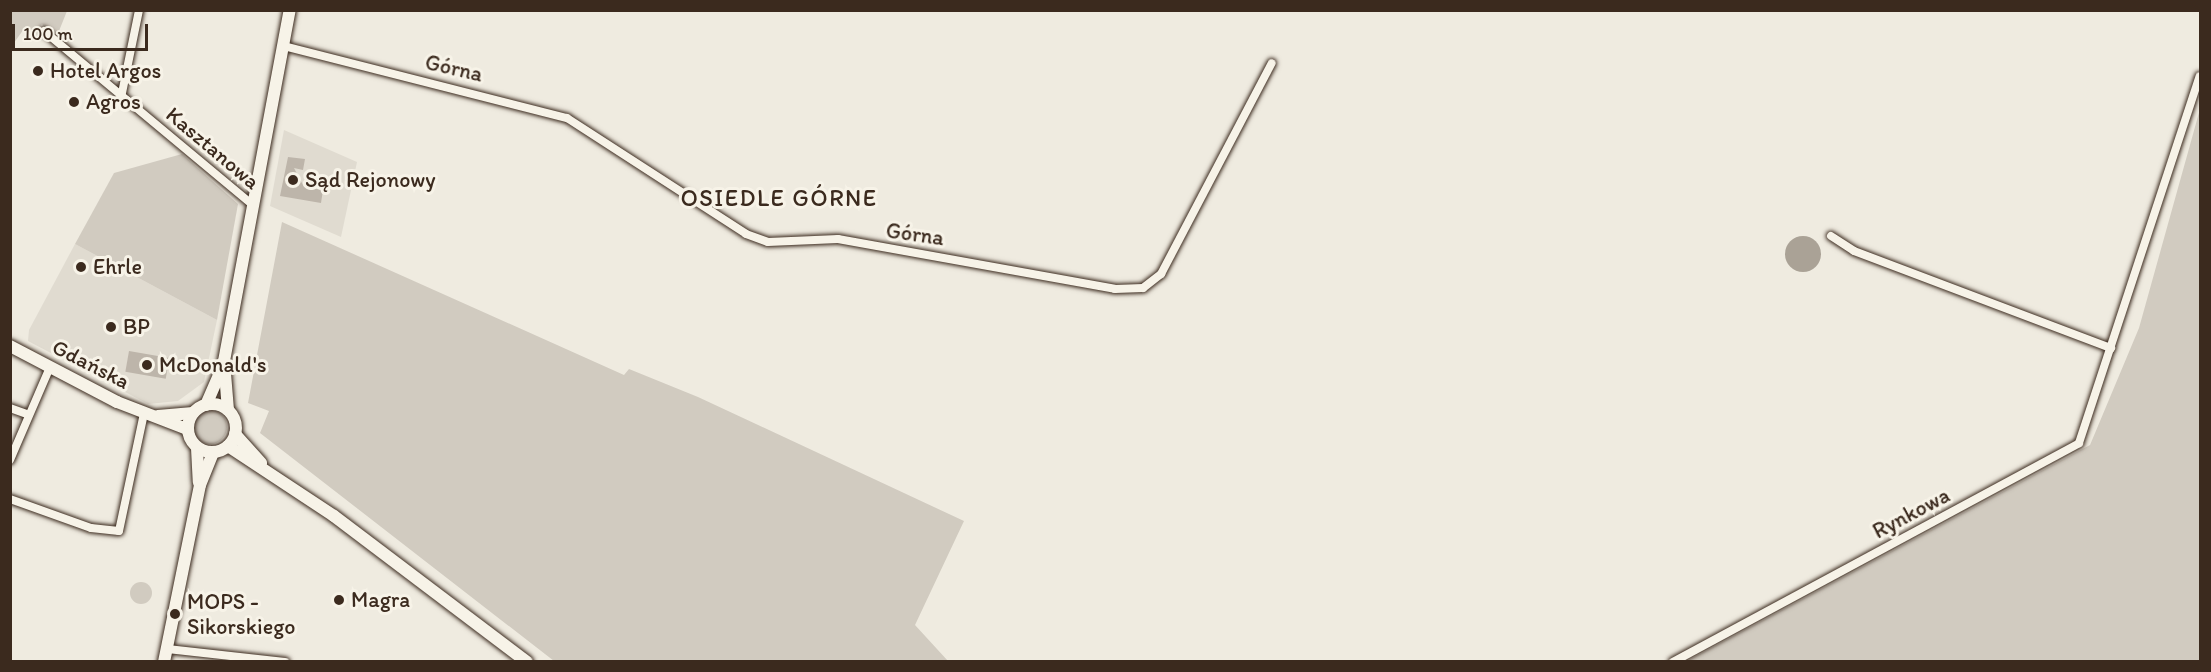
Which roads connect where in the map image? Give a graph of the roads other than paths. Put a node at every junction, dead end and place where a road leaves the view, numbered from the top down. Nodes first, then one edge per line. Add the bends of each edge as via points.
1 (139, 10) edge
2 (290, 10) edge
3 (44, 31) dead end
4 (284, 46) junction
5 (1272, 63) dead end
6 (2200, 76) edge
7 (122, 93) junction
8 (254, 206) junction
9 (1831, 236) dead end
10 (10, 346) edge
11 (2111, 348) junction
12 (224, 361) junction
13 (50, 367) junction
14 (206, 405) junction
15 (10, 408) edge
16 (228, 410) junction
17 (193, 413) junction
18 (29, 415) junction
19 (149, 415) junction
20 (187, 429) junction
21 (235, 434) junction
22 (228, 446) junction
23 (197, 448) junction
24 (213, 452) junction
25 (10, 460) edge
26 (264, 466) junction
27 (200, 485) junction
28 (10, 499) edge
29 (167, 649) junction
30 (164, 662) edge
31 (285, 662) edge
32 (527, 662) edge
33 (1673, 662) edge

1 - 7 street
2 - 4 main road
3 - 7 street, Kasztanowa
4 - 5 street, Górna via 567,118 746,234 768,242 838,239 1115,289 1143,288 1161,274
4 - 8 main road
6 - 11 street, Rynkowa
7 - 8 street, Kasztanowa
8 - 12 main road
9 - 11 street via 1854,251
10 - 13 main road, Gdańska
11 - 33 street, Rynkowa via 2079,443
12 - 14 main road
12 - 16 main road
13 - 18 street
13 - 19 main road, Gdańska
14 - 16 main road
14 - 17 main road
15 - 18 street
16 - 21 main road
17 - 19 main road
17 - 20 main road
18 - 25 street
19 - 20 main road, Gdańska
19 - 28 street via 119,531 91,528
20 - 23 main road
21 - 22 main road
21 - 26 main road
22 - 24 main road
22 - 26 main road
23 - 24 main road
23 - 27 main road
24 - 27 main road
26 - 32 main road
27 - 29 main road
29 - 30 main road
29 - 31 street

